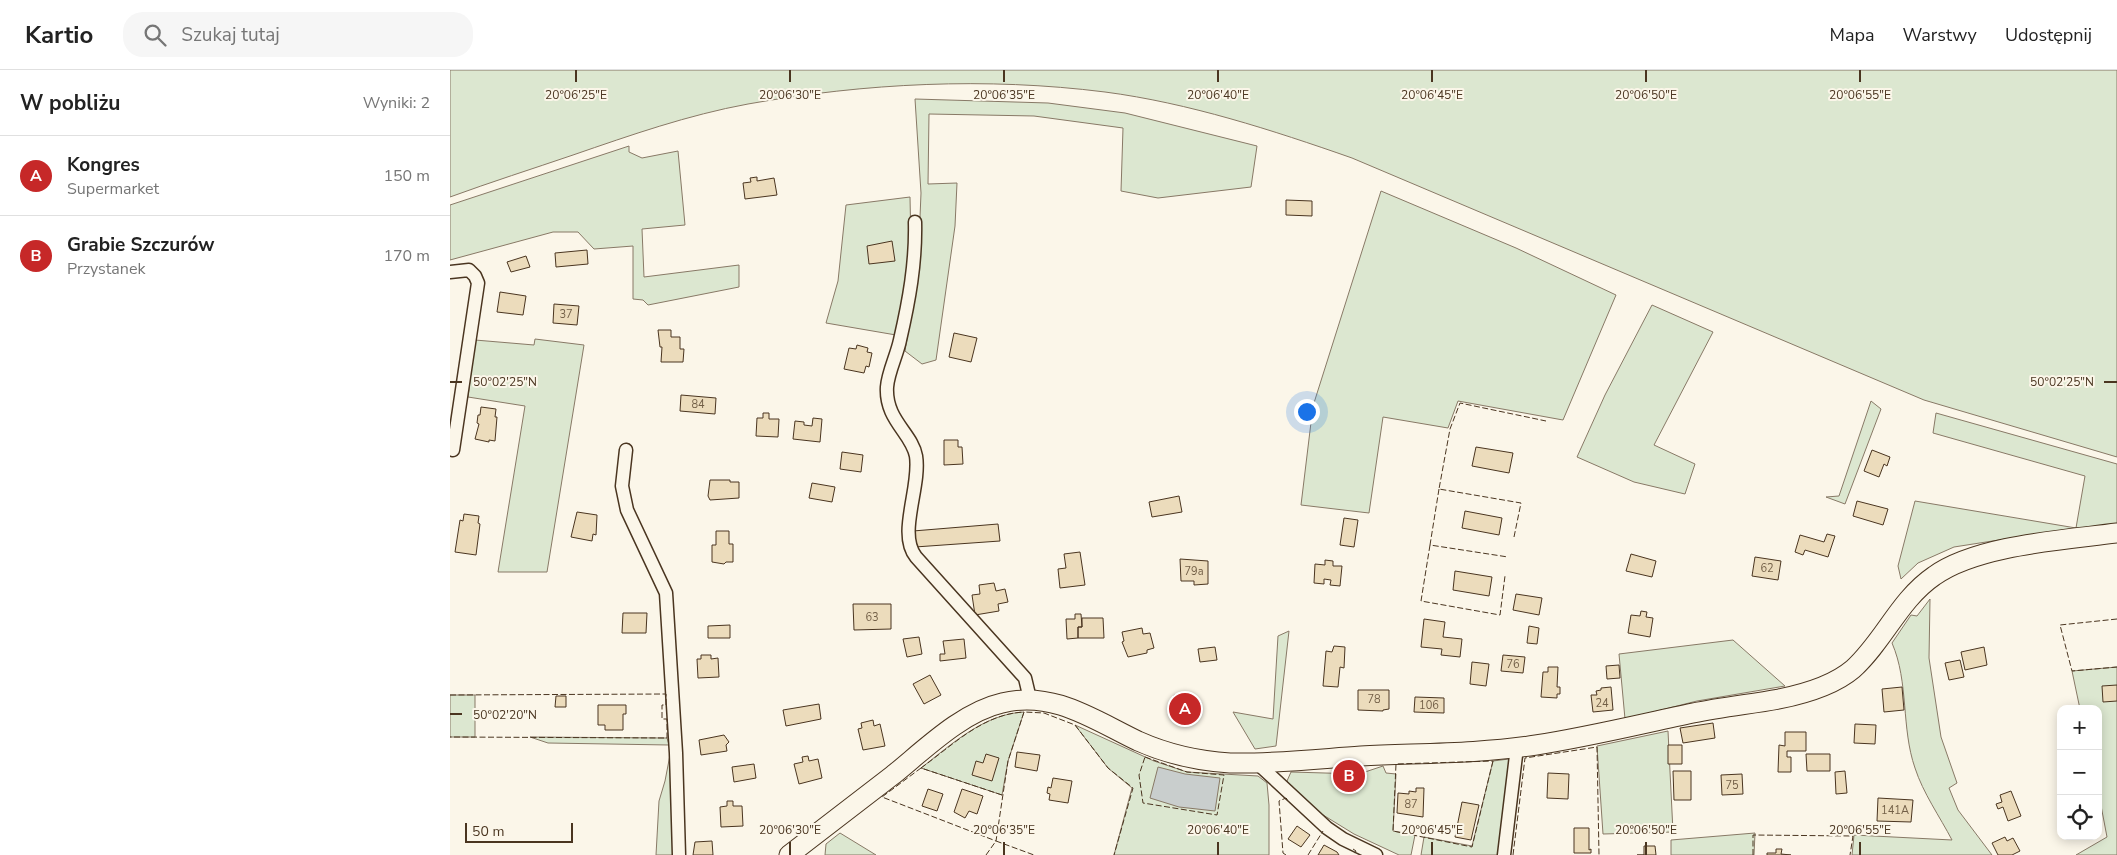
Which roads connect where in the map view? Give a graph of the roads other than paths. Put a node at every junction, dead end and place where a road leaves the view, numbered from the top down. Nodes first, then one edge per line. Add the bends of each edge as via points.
1 (915, 222) dead end
2 (450, 272) edge
3 (453, 450) dead end
4 (626, 450) dead end
5 (2117, 533) edge
6 (1030, 700) junction
7 (1517, 747) junction
8 (1256, 762) junction
9 (679, 855) edge
10 (789, 855) edge
11 (1376, 855) edge
12 (1504, 855) edge

1 - 6 street via 910,297 887,386 890,408 916,455 917,485 908,542 916,557 1025,678
2 - 3 street via 469,270 478,283
4 - 9 street via 622,486 627,510 666,593
5 - 7 street via 2009,548 1950,566 1924,583 1909,598 1852,670 1821,687 1782,698
6 - 8 street via 1071,707 1139,741 1180,756 1217,762
6 - 10 street via 996,704 972,715
7 - 8 street
7 - 12 street
8 - 11 street via 1327,828

